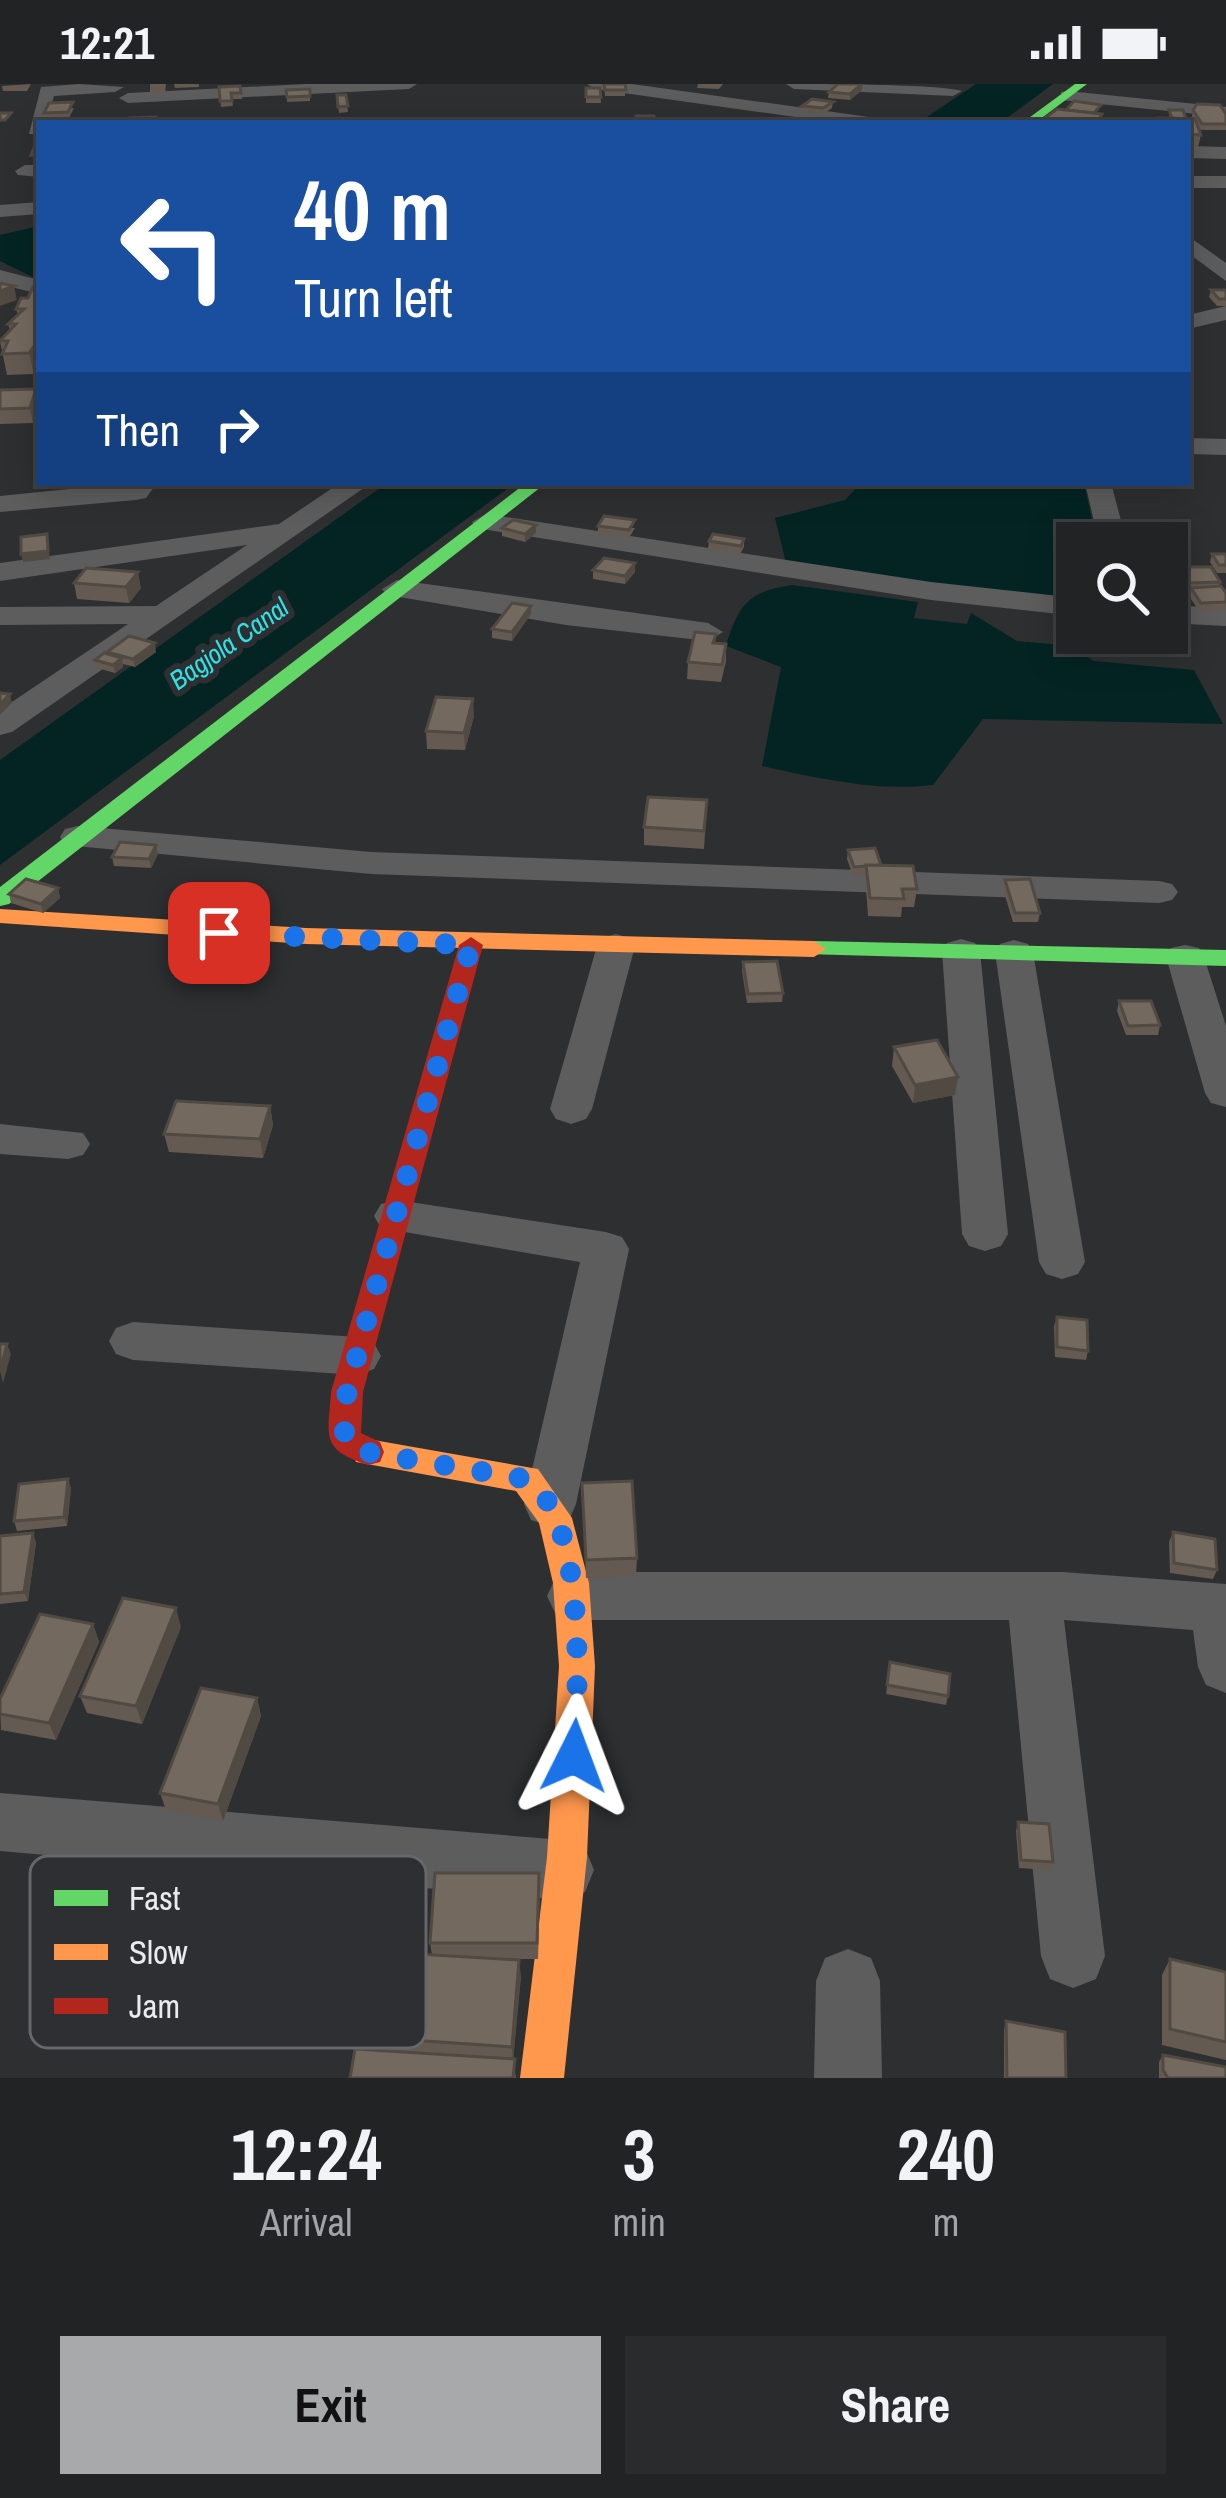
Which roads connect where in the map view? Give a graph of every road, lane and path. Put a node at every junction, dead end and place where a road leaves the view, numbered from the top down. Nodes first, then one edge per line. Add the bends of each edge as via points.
1 (409, 84) edge
2 (794, 84) edge
3 (816, 85) edge
4 (317, 86) edge
5 (585, 86) edge
6 (959, 88) edge
7 (1074, 90) edge
8 (123, 101) edge
9 (802, 103) edge
10 (922, 111) dead end
11 (1226, 112) edge
12 (38, 120) edge
13 (852, 120) edge
14 (1032, 120) edge
15 (1191, 152) edge
16 (1226, 153) edge
17 (1191, 182) edge
18 (1226, 182) edge
19 (1191, 203) edge
20 (1226, 204) edge
21 (36, 208) edge
22 (0, 211) edge
23 (0, 277) edge
24 (36, 285) edge
25 (1226, 295) edge
26 (1191, 296) edge
27 (1226, 313) edge
28 (1191, 321) edge
29 (1207, 446) edge
30 (1226, 472) edge
31 (141, 486) edge
32 (354, 486) edge
33 (533, 486) edge
34 (1099, 486) edge
35 (0, 504) edge
36 (486, 521) junction
37 (1108, 522) edge
38 (293, 530) junction
39 (457, 544) junction
40 (0, 572) edge
41 (728, 584) dead end
42 (397, 589) junction
43 (1056, 604) edge
44 (162, 615) junction
45 (1188, 615) edge
46 (0, 616) edge
47 (1226, 617) edge
48 (708, 632) edge
49 (0, 724) edge
50 (78, 837) junction
51 (1159, 892) dead end
52 (0, 899) edge
53 (0, 916) edge
54 (471, 945) junction
55 (616, 946) junction
56 (962, 951) junction
57 (1015, 952) junction
58 (1185, 957) junction
59 (1226, 958) edge
60 (1226, 1093) edge
61 (571, 1109) dead end
62 (0, 1138) edge
63 (68, 1144) dead end
64 (397, 1216) junction
65 (985, 1234) dead end
66 (1062, 1262) dead end
67 (133, 1341) dead end
68 (357, 1356) junction
69 (550, 1504) junction
70 (1034, 1595) junction
71 (574, 1597) junction
72 (1222, 1607) edge
73 (1226, 1667) edge
74 (0, 1822) edge
75 (399, 1856) edge
76 (426, 1858) edge
77 (563, 1870) junction
78 (1073, 1957) dead end
79 (848, 1981) dead end
80 (542, 2078) edge
81 (848, 2078) edge

1 - 4 street
2 - 3 street
3 - 6 street
3 - 9 street
4 - 8 street via 323,104
5 - 13 street
6 - 10 street
7 - 11 street
7 - 14 street
8 - 12 street via 46,91
15 - 16 street
17 - 18 street
19 - 20 street
21 - 22 street
23 - 24 street
25 - 26 street
27 - 28 street
29 - 30 street
31 - 35 street
32 - 38 street
33 - 36 street
34 - 37 street
36 - 39 street
36 - 43 street
38 - 40 street
38 - 44 street
39 - 41 street
39 - 42 street
42 - 48 street
42 - 50 street
44 - 46 street
44 - 49 street
45 - 47 street
50 - 51 street via 371,863
50 - 52 street
53 - 54 street
54 - 55 street
54 - 64 street
55 - 56 street
55 - 61 street
56 - 57 street
56 - 65 street
57 - 58 street
57 - 66 street
58 - 59 street
58 - 60 street
62 - 63 street
64 - 68 street
64 - 69 street via 606,1249
67 - 68 street
68 - 69 street via 344,1440 360,1451 526,1479
69 - 71 street
70 - 71 street
70 - 72 street
70 - 78 street
71 - 77 street via 579,1682
72 - 73 street
74 - 75 street
76 - 77 street
77 - 80 street
79 - 81 street

